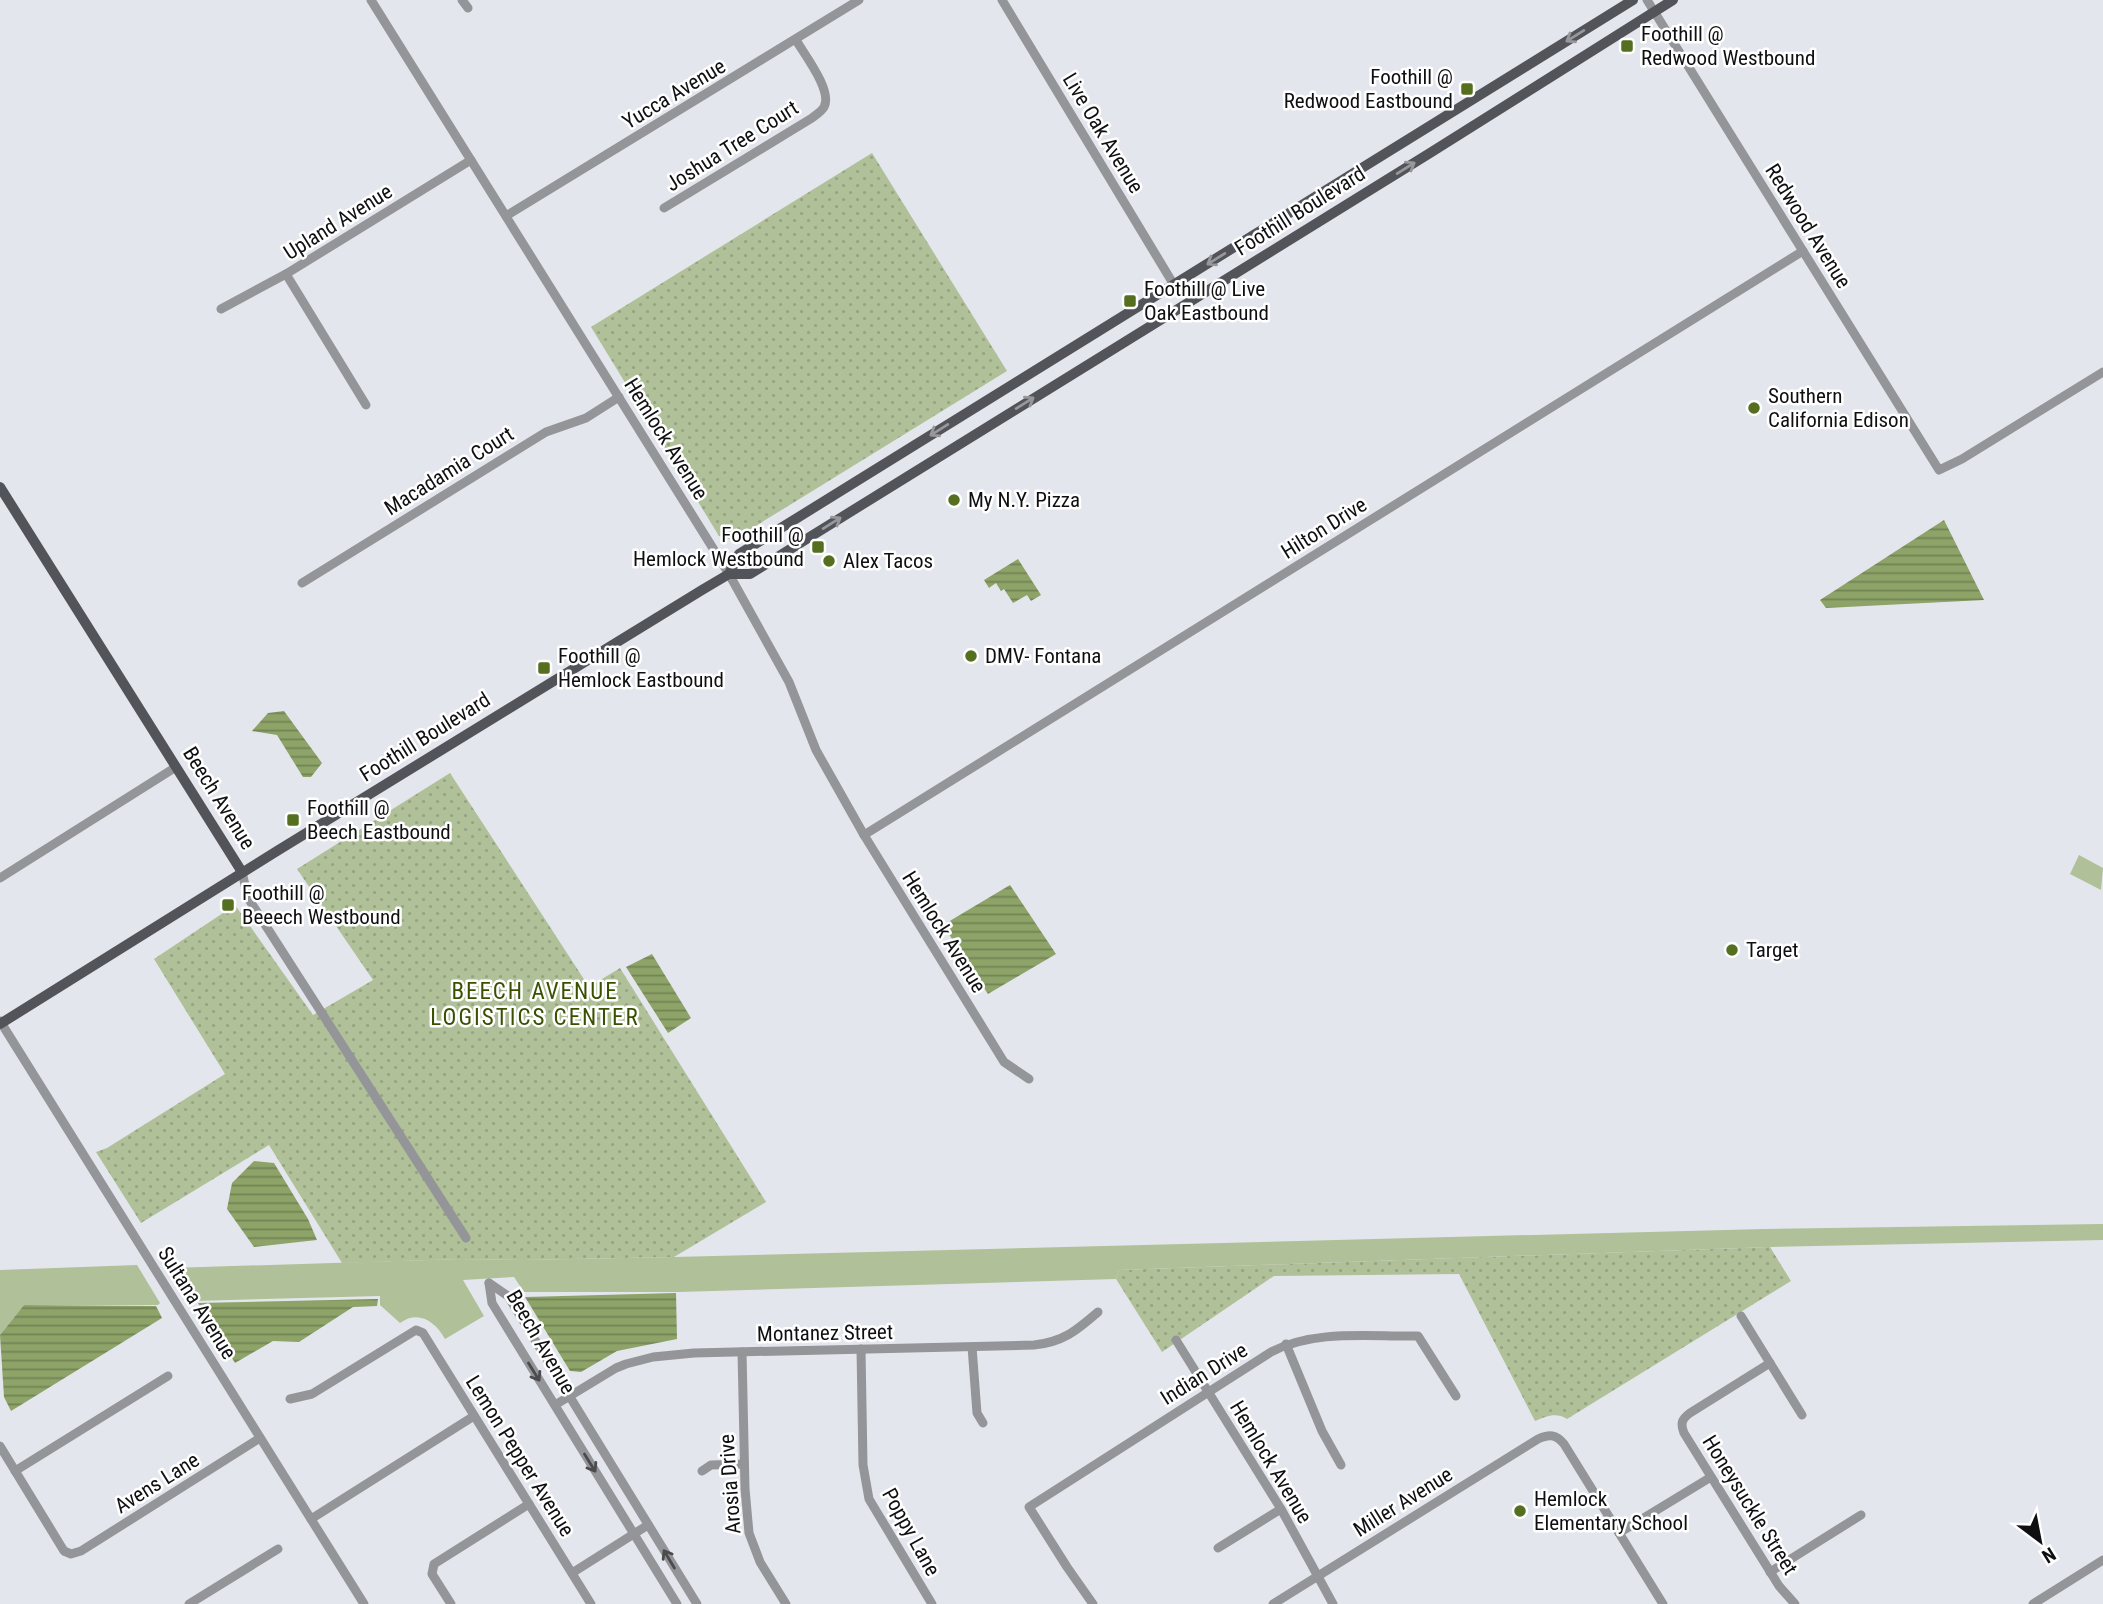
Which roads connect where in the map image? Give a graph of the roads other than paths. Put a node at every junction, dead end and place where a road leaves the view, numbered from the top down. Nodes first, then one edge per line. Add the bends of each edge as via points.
1 (371, 0) edge
2 (859, 0) edge
3 (1002, 0) edge
4 (1633, 0) edge
5 (1647, 0) edge
6 (1673, 0) edge
7 (1654, 12) junction
8 (796, 40) junction
9 (471, 160) junction
10 (664, 208) dead end
11 (506, 216) junction
12 (1803, 251) junction
13 (286, 274) junction
14 (1174, 285) junction
15 (221, 309) dead end
16 (2103, 372) edge
17 (619, 397) junction
18 (366, 405) dead end
19 (0, 487) edge
20 (729, 573) junction
21 (302, 583) dead end
22 (176, 767) junction
23 (864, 835) junction
24 (242, 872) junction
25 (0, 878) edge
26 (1, 1023) edge
27 (1029, 1079) dead end
28 (466, 1238) dead end
29 (1098, 1312) dead end
30 (1741, 1316) dead end
31 (1176, 1340) dead end
32 (1286, 1344) junction
33 (972, 1347) junction
34 (861, 1349) junction
35 (742, 1352) junction
36 (1770, 1363) junction
37 (168, 1376) dead end
38 (1208, 1391) junction
39 (569, 1396) junction
40 (1456, 1396) dead end
41 (290, 1399) dead end
42 (555, 1405) junction
43 (1802, 1415) dead end
44 (474, 1416) junction
45 (983, 1423) dead end
46 (260, 1438) junction
47 (0, 1446) edge
48 (744, 1464) junction
49 (1341, 1465) dead end
50 (15, 1471) junction
51 (702, 1471) dead end
52 (1711, 1477) junction
53 (529, 1504) junction
54 (1281, 1509) junction
55 (1861, 1515) dead end
56 (311, 1519) junction
57 (648, 1525) junction
58 (1619, 1533) junction
59 (634, 1534) junction
60 (1218, 1548) dead end
61 (278, 1549) dead end
62 (2103, 1560) edge
63 (1770, 1572) junction
64 (572, 1573) junction
65 (1317, 1576) junction
66 (781, 1602) edge
67 (189, 1604) edge
68 (364, 1604) edge
69 (451, 1604) edge
70 (591, 1604) edge
71 (677, 1604) edge
72 (696, 1604) edge
73 (932, 1604) edge
74 (1093, 1604) edge
75 (1273, 1604) edge
76 (1333, 1604) edge
77 (1663, 1604) edge
78 (1795, 1604) edge
79 (2033, 1604) edge

1 - 9 street, Hemlock Avenue
2 - 8 street, Yucca Avenue
3 - 14 street, Live Oak Avenue
4 -> 14 main road, Foothill Boulevard
5 - 7 street, Redwood Avenue
6 - 7 main road, Foothill Boulevard
7 - 12 street, Redwood Avenue
20 -> 7 main road, Foothill Boulevard via 750,574
8 - 10 street, Joshua Tree Court via 823,85 824,108
8 - 11 street, Yucca Avenue
9 - 11 street, Hemlock Avenue
9 - 13 street, Upland Avenue
11 - 17 street, Hemlock Avenue
12 - 16 street, Redwood Avenue via 1939,470
12 - 23 street, Hilton Drive
13 - 15 street, Upland Avenue
13 - 18 street
14 -> 20 main road, Foothill Boulevard via 739,554
17 - 20 street, Hemlock Avenue
17 - 21 street, Macadamia Court via 586,418 546,432
19 - 22 main road, Beech Avenue
20 - 23 street, Hemlock Avenue via 789,682 816,750
20 - 24 main road, Foothill Boulevard
22 - 24 main road, Beech Avenue
22 - 25 street
23 - 27 street, Hemlock Avenue via 1004,1062
24 - 26 main road, Foothill Boulevard
24 - 28 street, Beech Avenue via 248,898
26 - 46 street, Sultana Avenue
29 - 33 street, Montanez Street via 1058,1341
30 - 36 street
31 - 38 street, Hemlock Avenue
32 - 38 street, Indian Drive
32 - 40 street, Indian Drive via 1323,1337 1419,1336
32 - 49 street via 1321,1432
33 - 34 street, Montanez Street
33 - 45 street via 977,1413
34 - 35 street, Montanez Street
34 - 73 street, Poppy Lane via 863,1465 870,1499
35 - 39 street, Montanez Street via 673,1354 636,1361
35 - 48 street, Arosia Drive
36 - 43 street
36 - 52 street, Honeysuckle Street via 1682,1422
37 - 50 street
38 - 54 street, Hemlock Avenue
38 - 74 street, Indian Drive via 1029,1507
39 - 42 street, Montanez Street
39 -> 42 street, Beech Avenue via 508,1296 489,1283 492,1303
39 - 57 street, Beech Avenue
41 - 44 street, Lemon Pepper Avenue via 312,1394 416,1330 423,1333
42 -> 59 street, Beech Avenue
44 - 53 street, Lemon Pepper Avenue
44 - 56 street
46 - 50 street, Avens Lane via 71,1554 64,1551
46 - 56 street, Sultana Avenue
47 - 50 street
48 - 51 street via 711,1465
48 - 66 street, Arosia Drive via 749,1533
52 - 58 street
52 - 63 street, Honeysuckle Street
53 - 64 street, Lemon Pepper Avenue
53 - 69 street via 434,1564 432,1574
54 - 60 street
54 - 65 street, Hemlock Avenue
55 - 63 street
56 - 68 street, Sultana Avenue
57 - 59 street
72 -> 57 street, Beech Avenue
58 - 65 street, Miller Avenue via 1564,1444 1553,1435 1538,1439
58 - 77 street
59 - 64 street
59 - 71 street, Beech Avenue
61 - 67 street
62 - 79 street
63 - 78 street, Honeysuckle Street
64 - 70 street, Lemon Pepper Avenue
65 - 75 street, Miller Avenue
65 - 76 street, Hemlock Avenue

